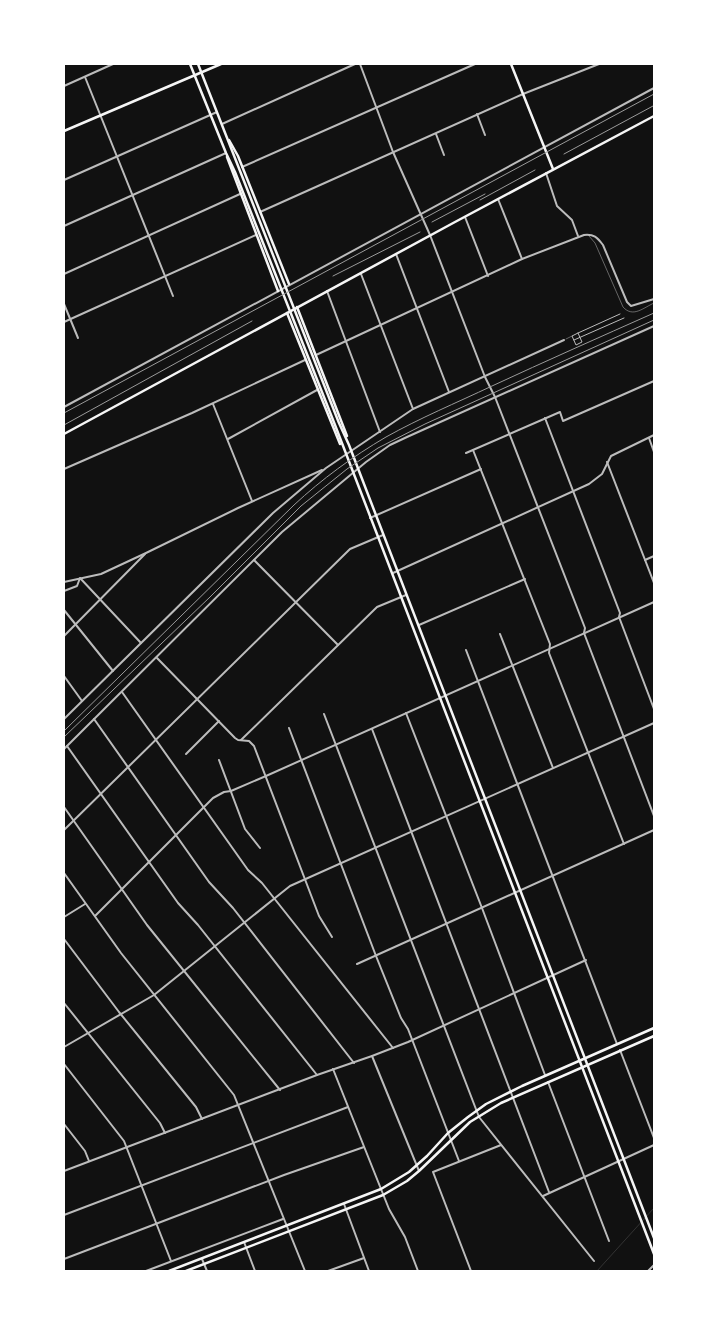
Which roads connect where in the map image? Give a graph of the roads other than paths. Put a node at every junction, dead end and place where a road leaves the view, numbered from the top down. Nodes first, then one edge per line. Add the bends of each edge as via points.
1 (113, 64) edge
2 (190, 64) edge
3 (198, 64) edge
4 (221, 64) edge
5 (355, 64) edge
6 (360, 64) edge
7 (475, 64) edge
8 (511, 64) edge
9 (599, 64) edge
10 (202, 73) junction
11 (195, 76) junction
12 (86, 77) junction
13 (64, 86) edge
14 (654, 88) edge
15 (523, 94) junction
16 (377, 108) junction
17 (217, 112) junction
18 (477, 114) junction
19 (101, 115) junction
20 (211, 115) junction
21 (654, 116) edge
22 (222, 124) junction
23 (64, 131) edge
24 (435, 133) junction
25 (485, 135) dead end
26 (226, 136) junction
27 (544, 146) junction
28 (393, 152) junction
29 (226, 153) junction
30 (444, 155) dead end
31 (117, 157) junction
32 (242, 167) junction
33 (553, 169) junction
34 (546, 173) junction
35 (64, 180) edge
36 (240, 194) junction
37 (133, 195) junction
38 (498, 199) junction
39 (260, 212) junction
40 (420, 213) junction
41 (464, 217) junction
42 (64, 226) edge
43 (258, 235) junction
44 (430, 235) junction
45 (588, 235) junction
46 (149, 236) junction
47 (578, 236) junction
48 (396, 254) junction
49 (522, 259) junction
50 (361, 272) junction
51 (64, 274) edge
52 (488, 276) junction
53 (164, 277) junction
54 (289, 284) junction
55 (278, 290) junction
56 (327, 292) junction
57 (452, 292) junction
58 (172, 296) dead end
59 (654, 299) edge
60 (654, 303) edge
61 (64, 304) edge
62 (298, 307) junction
63 (417, 309) junction
64 (287, 313) junction
65 (620, 314) dead end
66 (624, 318) dead end
67 (70, 320) junction
68 (64, 322) edge
69 (382, 326) junction
70 (654, 326) edge
71 (578, 333) junction
72 (572, 336) junction
73 (78, 338) dead end
74 (580, 338) junction
75 (564, 340) joint
76 (574, 341) junction
77 (347, 342) junction
78 (316, 355) junction
79 (305, 360) junction
80 (485, 377) junction
81 (654, 381) edge
82 (318, 390) junction
83 (449, 392) junction
84 (495, 397) junction
85 (214, 404) junction
86 (64, 407) edge
87 (413, 409) junction
88 (545, 418) junction
89 (380, 432) junction
90 (64, 434) edge
91 (510, 434) junction
92 (654, 435) edge
93 (649, 438) junction
94 (228, 440) junction
95 (349, 445) junction
96 (344, 450) junction
97 (474, 450) junction
98 (352, 452) junction
99 (654, 452) edge
100 (466, 453) dead end
101 (346, 455) junction
102 (607, 462) junction
103 (326, 468) junction
104 (358, 468) junction
105 (64, 469) edge
106 (481, 469) junction
107 (353, 472) junction
108 (573, 492) junction
109 (252, 501) junction
110 (538, 507) junction
111 (376, 515) junction
112 (370, 518) junction
113 (503, 523) junction
114 (383, 535) junction
115 (378, 537) junction
116 (146, 554) junction
117 (654, 556) edge
118 (254, 560) junction
119 (645, 560) junction
120 (397, 571) junction
121 (391, 573) junction
122 (80, 578) junction
123 (524, 579) junction
124 (64, 582) edge
125 (654, 583) edge
126 (64, 591) edge
127 (406, 595) junction
128 (401, 597) junction
129 (100, 600) junction
130 (296, 602) junction
131 (654, 602) edge
132 (64, 610) edge
133 (620, 617) junction
134 (75, 625) junction
135 (418, 626) junction
136 (584, 633) junction
137 (500, 634) dead end
138 (64, 636) edge
139 (141, 643) junction
140 (338, 645) junction
141 (550, 649) junction
142 (466, 650) dead end
143 (156, 658) junction
144 (513, 666) junction
145 (113, 671) junction
146 (64, 676) edge
147 (478, 681) junction
148 (122, 691) junction
149 (445, 695) junction
150 (439, 698) junction
151 (197, 699) junction
152 (82, 701) junction
153 (654, 710) edge
154 (406, 713) junction
155 (324, 714) dead end
156 (94, 718) junction
157 (64, 719) edge
158 (219, 721) junction
159 (654, 723) edge
160 (289, 728) dead end
161 (372, 729) junction
162 (624, 736) junction
163 (157, 740) junction
164 (240, 740) junction
165 (336, 745) junction
166 (67, 746) junction
167 (64, 750) edge
168 (588, 752) junction
169 (186, 754) dead end
170 (219, 760) dead end
171 (301, 760) junction
172 (129, 767) junction
173 (553, 768) junction
174 (266, 776) junction
175 (518, 784) junction
176 (231, 791) junction
177 (101, 794) junction
178 (485, 799) junction
179 (479, 801) junction
180 (64, 807) edge
181 (204, 808) junction
182 (446, 816) junction
183 (654, 816) edge
184 (74, 821) junction
185 (64, 830) edge
186 (654, 830) edge
187 (411, 832) junction
188 (176, 835) junction
189 (624, 844) junction
190 (260, 848) dead end
191 (376, 848) junction
192 (149, 862) junction
193 (340, 863) junction
194 (64, 873) edge
195 (554, 876) junction
196 (305, 879) junction
197 (122, 889) junction
198 (520, 891) junction
199 (515, 893) junction
200 (274, 898) junction
201 (86, 904) junction
202 (482, 908) junction
203 (94, 916) junction
204 (64, 917) edge
205 (245, 922) junction
206 (447, 924) junction
207 (332, 937) dead end
208 (64, 939) edge
209 (411, 940) junction
210 (215, 947) junction
211 (376, 956) junction
212 (586, 960) junction
213 (357, 964) dead end
214 (184, 971) junction
215 (552, 975) junction
216 (547, 977) junction
217 (514, 992) junction
218 (154, 995) junction
219 (64, 1003) edge
220 (479, 1009) junction
221 (121, 1014) junction
222 (444, 1024) junction
223 (653, 1028) edge
224 (88, 1034) junction
225 (654, 1034) edge
226 (411, 1039) junction
227 (618, 1044) junction
228 (64, 1047) edge
229 (393, 1048) junction
230 (620, 1050) junction
231 (372, 1056) junction
232 (584, 1059) junction
233 (579, 1061) junction
234 (354, 1062) junction
235 (64, 1064) edge
236 (587, 1065) junction
237 (581, 1067) junction
238 (333, 1069) junction
239 (317, 1075) junction
240 (545, 1076) junction
241 (548, 1082) junction
242 (280, 1090) junction
243 (510, 1092) junction
244 (513, 1098) junction
245 (238, 1106) junction
246 (348, 1107) junction
247 (476, 1110) junction
248 (478, 1116) junction
249 (202, 1120) junction
250 (64, 1124) edge
251 (165, 1133) junction
252 (448, 1133) junction
253 (654, 1138) edge
254 (450, 1140) junction
255 (253, 1142) junction
256 (501, 1145) junction
257 (654, 1145) edge
258 (364, 1147) junction
259 (127, 1148) junction
260 (623, 1159) junction
261 (89, 1161) junction
262 (459, 1161) junction
263 (618, 1161) junction
264 (416, 1166) junction
265 (64, 1171) edge
266 (419, 1171) junction
267 (585, 1176) junction
268 (268, 1181) junction
269 (141, 1185) junction
270 (381, 1189) junction
271 (550, 1192) junction
272 (383, 1195) junction
273 (543, 1196) junction
274 (344, 1204) junction
275 (346, 1210) junction
276 (64, 1215) edge
277 (283, 1219) junction
278 (156, 1223) junction
279 (286, 1226) junction
280 (288, 1232) junction
281 (654, 1238) edge
282 (609, 1241) dead end
283 (244, 1242) junction
284 (246, 1248) junction
285 (654, 1254) edge
286 (364, 1258) junction
287 (64, 1259) edge
288 (202, 1259) junction
289 (594, 1261) dead end
290 (171, 1262) junction
291 (204, 1264) junction
292 (654, 1265) edge
293 (146, 1271) edge
294 (169, 1271) edge
295 (186, 1271) edge
296 (207, 1271) edge
297 (255, 1271) edge
298 (305, 1271) edge
299 (328, 1271) edge
300 (370, 1271) edge
301 (418, 1271) edge
302 (471, 1271) edge
303 (648, 1271) edge

1 - 12 street
2 - 11 main road
3 - 10 main road
4 - 10 main road
5 - 22 street
6 - 16 street
7 - 16 street
8 - 15 main road
9 - 15 street
10 - 11 main road
10 - 17 main road
11 - 19 main road
11 - 20 main road
12 - 13 street
12 - 19 street
14 - 27 street
15 - 18 street
15 - 27 main road
16 - 28 street
16 - 32 street
17 - 20 street
17 - 22 main road
18 - 24 street
18 - 25 street
19 - 23 main road
19 - 31 street
20 - 29 main road
20 - 31 street
21 - 33 main road
22 - 26 main road
24 - 28 street
24 - 30 street
26 - 32 main road
26 - 95 main road
27 - 33 main road
27 - 40 street
28 - 39 street
28 - 40 street
29 - 36 main road
29 - 37 street
29 - 43 main road
31 - 35 street
31 - 37 street
32 - 39 main road
33 - 34 main road
34 - 38 main road
34 - 47 street via 558,206 572,220
36 - 43 main road
36 - 46 street
37 - 42 street
37 - 46 street
38 - 41 main road
38 - 49 street
39 - 54 main road
40 - 44 street
40 - 54 street
41 - 44 main road
41 - 52 street
43 - 53 street
43 - 55 main road
43 - 96 main road
44 - 48 main road
44 - 57 street
45 - 47 street
45 - 59 street via 593,235 603,245 631,306
45 - 60 lane via 595,243 626,311 634,312
46 - 51 street
46 - 53 street
47 - 49 street
48 - 50 main road
48 - 63 street
49 - 52 street
50 - 56 main road
50 - 69 street
52 - 57 street
53 - 58 street
53 - 67 street
54 - 55 street
55 - 86 street
56 - 62 main road
56 - 77 street
57 - 63 street
57 - 80 street
61 - 67 street
62 - 64 main road
62 - 78 main road
63 - 69 street
63 - 83 street
64 - 79 main road
64 - 90 main road
65 - 71 street
66 - 74 street
67 - 68 street
67 - 73 street
69 - 77 street
69 - 87 street
70 - 84 street
71 - 72 street
71 - 74 street
72 - 75 lane
72 - 76 street
74 - 76 street
74 - 76 street via 582,342 576,345
75 - 80 street
77 - 78 street
77 - 89 street
78 - 95 main road
79 - 82 main road
79 - 85 street
80 - 83 street
80 - 84 street
81 - 88 street via 564,421 560,412
82 - 94 street
82 - 96 main road
83 - 87 street
84 - 91 street
84 - 104 street via 390,445
85 - 94 street
85 - 105 street
87 - 89 street
88 - 91 street
88 - 108 street
89 - 98 street
91 - 97 street
91 - 110 street
92 - 93 street
93 - 99 street
93 - 102 street via 616,452
94 - 109 street
95 - 98 main road
96 - 101 main road
97 - 100 street
97 - 106 street
98 - 101 street
98 - 104 main road
101 - 103 street
101 - 107 main road
102 - 108 street via 602,474
102 - 119 street
103 - 109 street
103 - 139 street via 273,513
104 - 107 street
104 - 111 main road
106 - 111 street
106 - 113 street
107 - 112 main road
107 - 118 street
108 - 110 street
108 - 133 street
109 - 116 street
110 - 113 street
110 - 136 street via 585,628
111 - 112 street
111 - 114 main road
112 - 115 main road
113 - 120 street
113 - 123 street
114 - 115 street
114 - 120 main road
115 - 121 main road
115 - 130 street via 350,549
116 - 122 street via 101,574
116 - 129 street
117 - 119 street
118 - 130 street
118 - 143 street
119 - 125 street
120 - 121 street
120 - 127 main road
121 - 128 main road
122 - 124 street
122 - 126 street via 77,586
122 - 129 street
123 - 135 street
123 - 141 street
127 - 128 street
127 - 135 main road
128 - 140 street via 377,607
128 - 150 main road
129 - 134 street
129 - 139 street
130 - 140 street
130 - 151 street
131 - 133 street
132 - 134 street
133 - 136 street
133 - 153 street
134 - 138 street
134 - 145 street
135 - 149 main road
136 - 141 street
136 - 162 street
137 - 144 street
139 - 145 street
140 - 164 street
141 - 144 street
141 - 168 street
142 - 147 street
143 - 148 street
143 - 151 street
144 - 147 street
144 - 173 street
145 - 152 street
146 - 152 street
147 - 149 street
147 - 175 street
148 - 156 street
148 - 163 street
149 - 150 street
149 - 178 main road
150 - 154 street
150 - 179 main road
151 - 158 street
151 - 163 street
152 - 157 street
154 - 161 street
154 - 182 street
155 - 165 street
156 - 166 street
156 - 172 street
158 - 164 street
158 - 169 street
159 - 162 street
160 - 171 street
161 - 165 street
161 - 187 street
162 - 168 street
162 - 183 street
163 - 172 street
163 - 181 street
164 - 174 street via 252,742
165 - 171 street
165 - 191 street
166 - 167 street
166 - 177 street
168 - 173 street
168 - 189 street
170 - 176 street
171 - 174 street
171 - 193 street
172 - 177 street
172 - 188 street
173 - 175 street
174 - 176 street
174 - 196 street
175 - 178 street
175 - 195 street
176 - 181 street via 218,795
176 - 190 street via 245,829
177 - 184 street
177 - 192 street
178 - 179 street
178 - 198 main road
179 - 182 street
179 - 199 main road
180 - 184 street
181 - 188 street
181 - 200 street via 248,870
182 - 187 street
182 - 202 street
184 - 185 street
184 - 197 street
186 - 189 street
187 - 191 street
187 - 206 street
188 - 192 street
188 - 205 street via 209,882
189 - 195 street
191 - 193 street
191 - 209 street
192 - 197 street
192 - 210 street
193 - 196 street
193 - 211 street
194 - 201 street
195 - 198 street
195 - 212 street
196 - 200 street
196 - 207 street via 323,924
197 - 203 street
197 - 214 street
198 - 199 street
198 - 215 main road
199 - 202 street
199 - 216 main road
200 - 205 street
200 - 229 street
201 - 203 street
201 - 204 street
202 - 206 street
202 - 217 street
203 - 218 street
205 - 210 street
205 - 234 street
206 - 209 street
206 - 220 street
208 - 221 street
209 - 211 street
209 - 222 street
210 - 214 street
210 - 239 street
211 - 213 street
211 - 226 street
212 - 215 street
212 - 227 street
214 - 218 street
214 - 242 street
215 - 216 street
215 - 232 main road
216 - 217 street
216 - 233 main road
217 - 220 street
217 - 240 street
218 - 221 street
218 - 245 street via 234,1095
219 - 224 street
220 - 222 street
220 - 243 street
221 - 224 street
221 - 249 street via 196,1107
222 - 226 street
222 - 247 street
223 - 225 street
223 - 227 main road
224 - 228 street
224 - 251 street
225 - 230 main road
226 - 229 street
226 - 252 street
227 - 232 main road
229 - 231 street
230 - 236 main road
230 - 253 street
231 - 234 street
231 - 264 street
232 - 233 main road
232 - 236 main road
233 - 237 main road
233 - 240 main road
234 - 238 street
235 - 259 street
236 - 237 main road
236 - 260 main road
237 - 241 main road
237 - 263 main road
238 - 239 street
238 - 246 street
239 - 242 street
240 - 243 main road
241 - 244 main road
241 - 267 street
242 - 245 street
243 - 244 street
243 - 247 main road
244 - 248 main road
244 - 271 street
245 - 249 street
245 - 255 street
246 - 255 street
246 - 258 street
247 - 248 street
247 - 252 main road
248 - 254 main road
248 - 256 street
249 - 251 street
250 - 261 street
251 - 259 street
252 - 254 street
252 - 264 main road
254 - 262 street
254 - 266 main road
255 - 268 street
255 - 269 street
256 - 262 street
256 - 273 street
257 - 260 street
258 - 268 street
258 - 270 street
259 - 261 street
259 - 269 street
260 - 263 street
260 - 281 main road
261 - 265 street
262 - 302 street via 432,1172
263 - 267 street
263 - 285 main road
264 - 266 street
264 - 270 main road
266 - 272 main road
267 - 271 street
267 - 282 street
268 - 277 street
268 - 278 street
269 - 276 street
269 - 278 street
270 - 272 street
270 - 274 main road
271 - 273 street
272 - 275 main road
272 - 301 street
273 - 289 street
274 - 275 street
274 - 279 main road
275 - 280 main road
275 - 286 street
277 - 279 street
277 - 290 street
278 - 287 street
278 - 290 street
279 - 280 street
279 - 283 main road
280 - 284 main road
280 - 298 street
283 - 284 street
283 - 288 main road
284 - 291 main road
284 - 297 street
286 - 299 street
286 - 300 street
288 - 291 street
288 - 294 main road
290 - 293 street
291 - 295 main road
291 - 296 street
292 - 303 street

